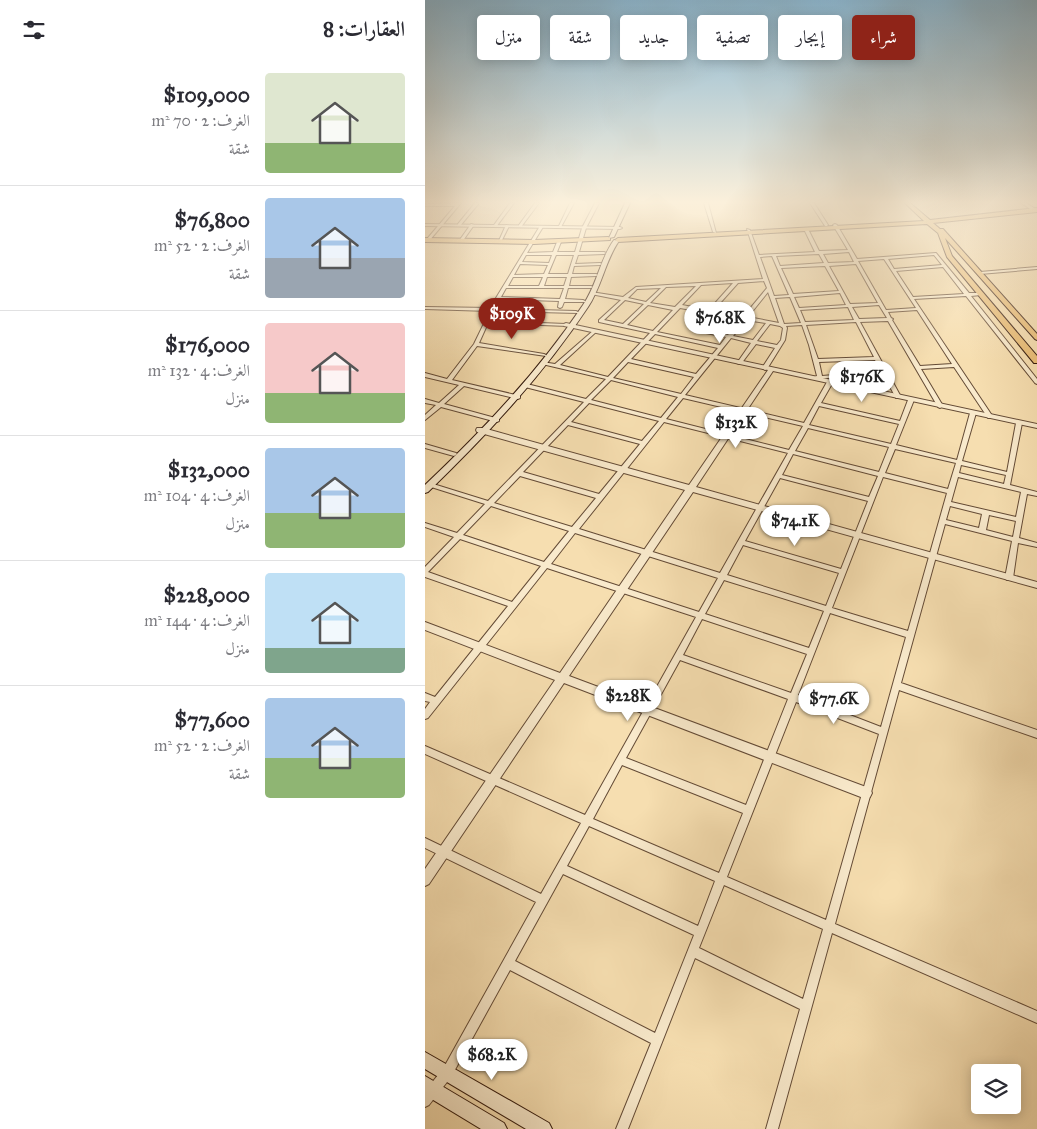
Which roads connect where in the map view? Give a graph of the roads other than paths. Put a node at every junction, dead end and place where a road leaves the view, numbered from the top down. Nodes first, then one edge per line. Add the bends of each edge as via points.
1 (773, 255) edge
2 (525, 256) edge
3 (554, 256) edge
4 (576, 256) edge
5 (603, 256) edge
6 (606, 256) edge
7 (758, 256) joint
8 (763, 256) edge
9 (821, 256) edge
10 (853, 256) edge
11 (914, 256) edge
12 (936, 256) edge
13 (949, 256) edge
14 (963, 256) edge
15 (885, 258) junction
16 (856, 261) junction
17 (520, 263) junction
18 (551, 264) junction
19 (600, 264) junction
20 (827, 264) junction
21 (574, 265) junction
22 (944, 266) junction
23 (778, 267) junction
24 (1037, 268) edge
25 (893, 270) junction
26 (980, 273) junction
27 (596, 275) junction
28 (513, 276) junction
29 (546, 276) junction
30 (570, 276) junction
31 (765, 280) junction
32 (737, 281) junction
33 (700, 284) junction
34 (506, 286) junction
35 (665, 286) junction
36 (541, 287) junction
37 (548, 287) junction
38 (566, 287) junction
39 (768, 289) junction
40 (592, 290) junction
41 (842, 292) junction
42 (981, 294) junction
43 (791, 295) junction
44 (967, 295) junction
45 (772, 297) junction
46 (498, 298) junction
47 (625, 298) junction
48 (912, 298) junction
49 (543, 299) junction
50 (562, 300) junction
51 (583, 301) junction
52 (648, 303) junction
53 (880, 304) junction
54 (849, 306) junction
55 (678, 307) junction
56 (425, 308) edge
57 (560, 309) junction
58 (797, 309) junction
59 (919, 309) junction
60 (492, 310) junction
61 (538, 311) junction
62 (884, 311) junction
63 (710, 312) junction
64 (717, 313) junction
65 (576, 314) junction
66 (744, 318) junction
67 (891, 319) junction
68 (857, 320) junction
69 (487, 322) junction
70 (607, 322) junction
71 (769, 322) junction
72 (803, 323) junction
73 (782, 325) junction
74 (569, 326) junction
75 (624, 326) junction
76 (595, 332) junction
77 (654, 332) junction
78 (730, 336) junction
79 (1037, 338) edge
80 (755, 341) junction
81 (644, 343) junction
82 (476, 344) junction
83 (721, 347) junction
84 (778, 347) junction
85 (713, 357) junction
86 (877, 358) junction
87 (544, 359) junction
88 (627, 360) junction
89 (817, 361) junction
90 (1037, 361) edge
91 (739, 363) junction
92 (956, 365) junction
93 (556, 366) junction
94 (918, 368) junction
95 (768, 369) junction
96 (884, 372) junction
97 (425, 375) edge
98 (697, 376) junction
99 (820, 377) junction
100 (810, 378) junction
101 (609, 379) junction
102 (448, 381) junction
103 (830, 382) junction
104 (1037, 382) edge
105 (463, 384) junction
106 (527, 386) junction
107 (682, 396) junction
108 (515, 397) junction
109 (898, 397) junction
110 (911, 400) junction
111 (425, 401) edge
112 (588, 401) junction
113 (818, 404) junction
114 (440, 405) junction
115 (940, 406) junction
116 (743, 410) junction
117 (973, 413) junction
118 (990, 417) junction
119 (425, 418) edge
120 (495, 420) junction
121 (663, 420) junction
122 (567, 423) junction
123 (902, 423) junction
124 (1019, 423) junction
125 (806, 426) junction
126 (1037, 426) edge
127 (483, 431) junction
128 (726, 436) junction
129 (644, 442) junction
130 (425, 446) edge
131 (893, 446) junction
132 (543, 448) junction
133 (791, 452) junction
134 (454, 454) junction
135 (959, 462) junction
136 (622, 470) junction
137 (519, 473) junction
138 (881, 474) junction
139 (955, 474) junction
140 (1009, 474) junction
141 (778, 476) junction
142 (427, 486) edge
143 (1007, 487) junction
144 (690, 489) junction
145 (1024, 491) junction
146 (951, 492) junction
147 (1037, 494) edge
148 (601, 497) junction
149 (871, 500) junction
150 (489, 503) junction
151 (947, 503) junction
152 (760, 508) junction
153 (986, 512) junction
154 (942, 520) junction
155 (1019, 520) junction
156 (425, 525) edge
157 (574, 530) junction
158 (982, 531) junction
159 (857, 535) junction
160 (458, 536) junction
161 (1016, 539) junction
162 (741, 542) junction
163 (1037, 545) edge
164 (647, 553) junction
165 (932, 556) junction
166 (546, 565) junction
167 (425, 572) edge
168 (843, 572) junction
169 (722, 576) junction
170 (1009, 578) junction
171 (1037, 585) edge
172 (622, 590) junction
173 (513, 606) junction
174 (828, 609) junction
175 (700, 616) junction
176 (425, 626) edge
177 (910, 635) junction
178 (480, 647) junction
179 (811, 652) junction
180 (678, 656) junction
181 (562, 678) junction
182 (896, 685) junction
183 (425, 697) edge
184 (793, 697) junction
185 (436, 702) junction
186 (648, 710) junction
187 (425, 715) edge
188 (883, 732) junction
189 (1037, 734) edge
190 (425, 750) edge
191 (770, 756) junction
192 (620, 760) junction
193 (493, 780) junction
194 (866, 793) junction
195 (748, 810) junction
196 (587, 821) junction
197 (425, 843) edge
198 (444, 852) junction
199 (561, 868) junction
200 (721, 879) junction
201 (425, 880) edge
202 (543, 900) junction
203 (828, 926) junction
204 (700, 932) junction
205 (693, 951) junction
206 (508, 963) junction
207 (806, 1006) junction
208 (1037, 1017) edge
209 (657, 1040) junction
210 (425, 1060) edge
211 (447, 1073) junction
212 (428, 1092) edge
213 (498, 1129) edge
214 (543, 1129) edge
215 (622, 1129) edge
216 (772, 1129) edge

1 - 23 street
2 - 17 street
3 - 18 street
4 - 21 street
5 - 19 main road
6 - 40 main road
7 - 8 street
7 - 31 street
9 - 20 street
10 - 16 street
11 - 15 street
12 - 22 street
13 - 42 main road
14 - 26 main road
15 - 16 street
15 - 25 street
16 - 20 street
16 - 53 street
17 - 18 street
17 - 28 street
18 - 29 street
19 - 21 street
19 - 27 main road
20 - 23 street
20 - 41 street
21 - 30 street
22 - 25 street
22 - 44 street
23 - 43 street
24 - 26 street
25 - 48 street
26 - 79 main road
27 - 30 street
27 - 40 main road
28 - 29 street
28 - 34 street
29 - 30 street
29 - 36 street
30 - 38 street
31 - 32 street
31 - 39 street
32 - 33 street
32 - 63 street
33 - 35 street
33 - 55 street
34 - 36 street
34 - 46 street
35 - 47 street via 636,288
35 - 52 street
36 - 37 street
37 - 38 street
37 - 49 street
38 - 40 street
38 - 50 street
39 - 45 street
39 - 66 street
40 - 47 street
40 - 51 main road
40 - 65 main road
41 - 43 street
41 - 54 street
42 - 44 street
42 - 90 main road
43 - 45 street
43 - 58 street
44 - 48 street
44 - 104 street
45 - 73 street
46 - 49 street
46 - 60 street
47 - 52 street
47 - 70 street via 601,321
48 - 59 street
49 - 50 street
49 - 61 street
50 - 51 street
50 - 57 street
51 - 65 main road
52 - 55 street
52 - 75 street
53 - 54 street
53 - 62 street
54 - 58 street
54 - 68 street
55 - 63 street
55 - 77 street
56 - 60 street
57 - 61 street
57 - 65 street
58 - 72 street
59 - 62 street
59 - 92 street
60 - 61 street
60 - 69 street
62 - 67 street
63 - 64 street
64 - 66 street
64 - 78 street via 706,331
65 - 74 main road
66 - 71 street
66 - 78 street
67 - 68 street
67 - 94 street
68 - 72 street
68 - 86 street
69 - 74 street
69 - 82 street
70 - 75 street
70 - 76 street
71 - 73 street
71 - 80 street
72 - 73 street
72 - 89 street
73 - 84 street via 786,334
74 - 76 street
74 - 87 main road
75 - 77 street
76 - 81 street
76 - 93 street
77 - 81 street
77 - 83 street
78 - 80 street
78 - 83 street
80 - 84 street
80 - 91 street
81 - 85 street
81 - 88 street
82 - 87 street
82 - 102 street
83 - 85 street
84 - 95 street
85 - 91 street
85 - 98 street
86 - 89 street
86 - 96 street
87 - 93 street
87 - 106 main road
87 - 108 main road
88 - 98 street
88 - 101 street
89 - 99 street
91 - 95 street
92 - 94 street
92 - 118 street
93 - 101 street
94 - 115 street
95 - 100 street
95 - 116 street
96 - 99 street
96 - 109 street
97 - 102 street
98 - 107 street
99 - 100 street
100 - 103 street
101 - 107 street
101 - 112 street
102 - 105 street
103 - 109 street
103 - 113 street
105 - 108 street
105 - 114 street
106 - 108 main road
106 - 112 street
107 - 116 street
107 - 121 street
108 - 120 main road
109 - 110 street
110 - 115 street
110 - 123 street
111 - 114 street
112 - 121 street
112 - 122 street
113 - 123 street
113 - 125 street
114 - 119 street
114 - 120 street
115 - 117 street
116 - 125 street
116 - 128 street
117 - 118 street
117 - 135 street
118 - 124 street
120 - 127 main road
121 - 128 street
121 - 129 street
122 - 129 street
122 - 132 street
123 - 131 street
124 - 126 street
124 - 140 street
125 - 131 street
125 - 133 street
127 - 132 street
127 - 134 main road
127 - 142 main road
128 - 133 street
128 - 144 street
129 - 136 street
130 - 134 street
131 - 135 street
131 - 138 street
132 - 136 street
132 - 137 street
133 - 138 street
133 - 141 street
134 - 142 main road
135 - 139 street
135 - 140 street
136 - 144 street
136 - 148 street
137 - 148 street
137 - 150 street
138 - 146 street
138 - 149 street
139 - 143 street
139 - 146 street
140 - 143 street
141 - 149 street
141 - 152 street
142 - 150 street
143 - 145 street
144 - 152 street
144 - 164 street
145 - 147 street
145 - 155 street
146 - 151 street
148 - 157 street
149 - 159 street
150 - 157 street
150 - 160 street
151 - 153 street
151 - 154 street
152 - 159 street
152 - 162 street
153 - 155 street
153 - 158 street
154 - 158 street
154 - 165 street
155 - 161 street
156 - 160 street
157 - 164 street
157 - 166 street
158 - 161 street
159 - 165 street
159 - 168 street
160 - 166 street
160 - 167 street
161 - 163 street
161 - 170 street
162 - 168 street
162 - 169 street
164 - 169 street
164 - 172 street
165 - 170 street
165 - 177 street
166 - 172 street
166 - 173 street
167 - 173 street
168 - 174 street
169 - 174 street
169 - 175 street
170 - 171 street
172 - 175 street
172 - 181 street
173 - 178 street
174 - 177 street
174 - 179 street
175 - 179 street
175 - 180 street
176 - 178 street
177 - 182 street
178 - 181 street
178 - 185 street
179 - 184 street
180 - 184 street
180 - 186 street
181 - 186 street
181 - 193 street
182 - 188 street
182 - 189 street
183 - 185 street
184 - 188 street
184 - 191 street
185 - 187 street
186 - 191 street
186 - 192 street
188 - 194 street
190 - 193 street
191 - 194 street
191 - 195 street
192 - 195 street
192 - 196 street
193 - 196 street
193 - 198 street
194 - 203 street
195 - 200 street
196 - 199 street
196 - 200 street
197 - 198 street
198 - 201 street
198 - 202 street
199 - 202 street
199 - 204 street
200 - 203 street
200 - 204 street
202 - 206 street
203 - 207 street
203 - 208 street
204 - 205 street
205 - 207 street
205 - 209 street
206 - 209 street
206 - 211 street
207 - 216 street
209 - 215 street
210 - 211 main road
211 - 212 street
211 - 214 main road
212 - 213 main road

